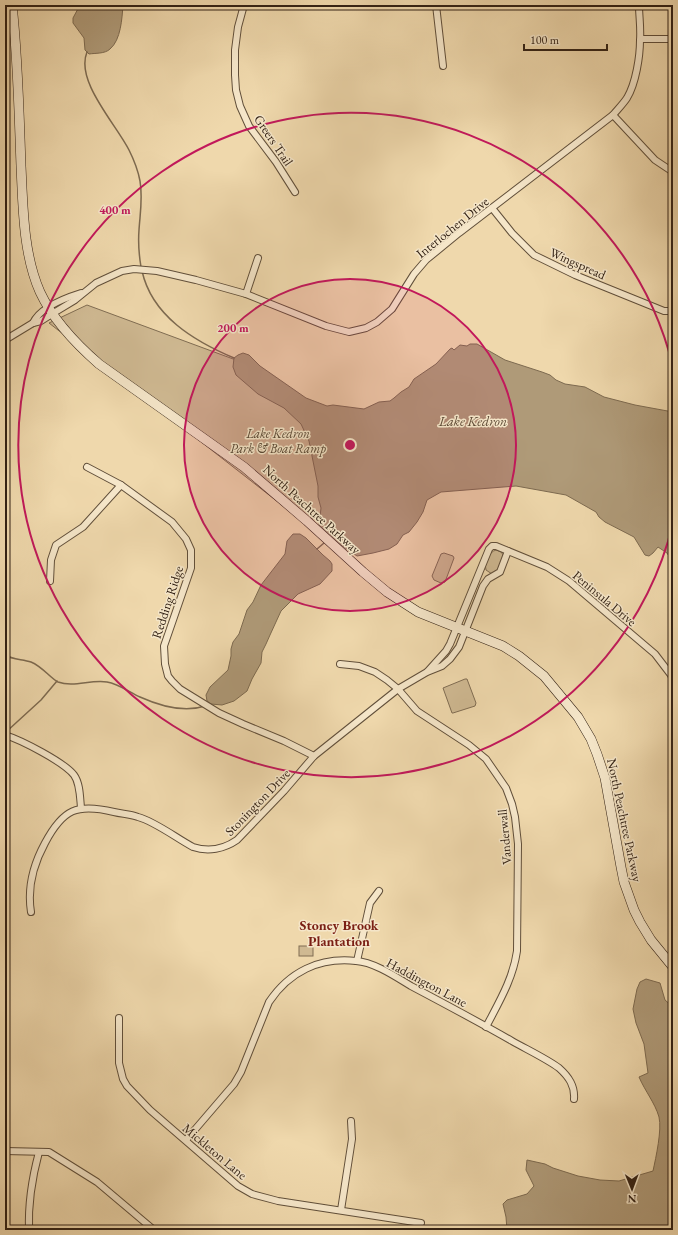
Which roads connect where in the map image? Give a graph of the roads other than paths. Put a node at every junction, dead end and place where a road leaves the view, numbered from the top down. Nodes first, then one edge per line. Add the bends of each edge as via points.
1 (12, 5) edge
2 (244, 5) edge
3 (436, 5) edge
4 (638, 5) edge
5 (641, 39) junction
6 (673, 39) edge
7 (443, 66) dead end
8 (613, 114) junction
9 (673, 172) edge
10 (295, 192) dead end
11 (492, 208) junction
12 (258, 258) dead end
13 (246, 294) junction
14 (50, 311) junction
15 (673, 311) edge
16 (5, 340) edge
17 (87, 467) dead end
18 (121, 485) junction
19 (508, 551) junction
20 (477, 577) junction
21 (50, 581) dead end
22 (486, 582) junction
23 (456, 627) junction
24 (466, 631) junction
25 (340, 664) dead end
26 (427, 672) junction
27 (673, 680) edge
28 (398, 689) junction
29 (6, 735) edge
30 (314, 756) junction
31 (81, 808) junction
32 (378, 891) dead end
33 (31, 912) dead end
34 (357, 961) junction
35 (673, 967) edge
36 (119, 1018) dead end
37 (486, 1026) junction
38 (574, 1099) dead end
39 (350, 1121) dead end
40 (186, 1140) junction
41 (5, 1151) edge
42 (39, 1152) junction
43 (341, 1210) junction
44 (421, 1223) dead end
45 (29, 1230) edge
46 (154, 1230) edge

1 - 14 street, North Peachtree Parkway via 24,220 32,270
2 - 10 street, Greers Trail via 235,50 236,90 240,106 249,126
3 - 7 street
4 - 5 street, Interlochen Drive
5 - 6 street
5 - 8 street, Interlochen Drive via 631,89 623,104
8 - 9 street via 656,160
8 - 11 street, Interlochen Drive
11 - 13 street, Interlochen Drive via 426,260 392,309 366,328 349,332 326,326
11 - 15 street, Wingspread via 534,256 599,285 664,310
12 - 13 street
13 - 14 street, Interlochen Drive via 196,280 143,270 127,270 96,283 83,293 71,296
14 - 16 street, Interlochen Drive via 36,317 34,323
14 - 23 street, North Peachtree Parkway via 78,345 99,364 244,467 386,592 418,612
17 - 18 street, Redding Ridge
18 - 21 street via 83,527 56,545 51,560
18 - 30 street, Redding Ridge via 172,522 186,539 190,550 191,568 164,646 168,676 175,684 208,706
19 - 20 street, Peninsula Drive via 496,546 489,548
19 - 22 street via 500,572
19 - 27 street, Peninsula Drive via 547,567 569,581 655,654
20 - 22 street
20 - 23 street, Peninsula Drive
22 - 24 street
23 - 24 street, North Peachtree Parkway
23 - 26 street, Stonington Drive via 446,651
24 - 26 street, Stonington Drive via 450,659 442,666
24 - 35 street, North Peachtree Parkway via 502,646 532,666 544,676 578,717 591,739 603,770 624,882 634,910 651,940
25 - 28 street, Vanderwall via 359,666 375,672
26 - 28 street, Stonington Drive
28 - 30 street, Stonington Drive
28 - 37 street, Vanderwall via 417,711 469,744 486,759 506,788 512,804 518,844 517,952 508,985
29 - 31 street via 26,743 74,774
30 - 31 street, Stonington Drive via 237,840 217,849 201,850 137,816 100,808
31 - 33 street, Stonington Drive via 60,820 36,860 31,876
32 - 34 street via 370,903
34 - 37 street, Haddington Lane via 368,963 396,977
34 - 40 street, Haddington Lane via 316,964 290,978 280,987 269,1002 234,1084
36 - 40 street, Mickleton Lane via 119,1063 127,1086 150,1110
37 - 38 street, Haddington Lane via 558,1068 570,1079
39 - 43 street via 352,1138
40 - 43 street, Mickleton Lane via 223,1174 252,1194 278,1201
41 - 42 street
42 - 45 street via 32,1178
42 - 46 street via 49,1152 97,1182
43 - 44 street, Mickleton Lane

